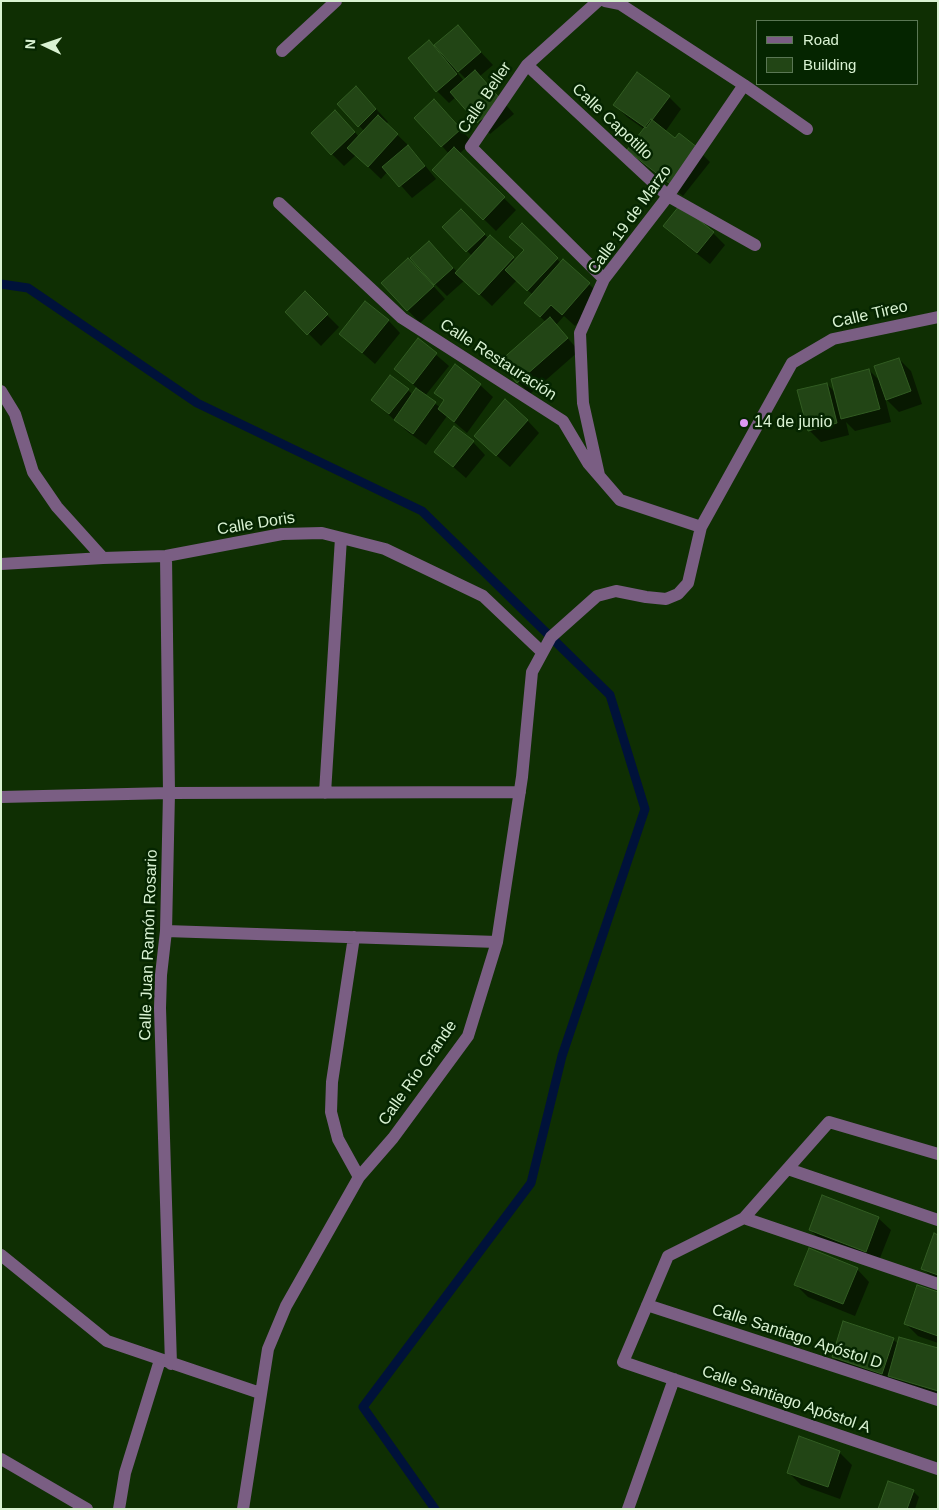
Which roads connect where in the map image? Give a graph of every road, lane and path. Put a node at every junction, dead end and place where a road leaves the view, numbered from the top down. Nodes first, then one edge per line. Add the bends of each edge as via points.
1 (336, 1) edge
2 (598, 1) edge
3 (605, 1) edge
4 (282, 51) dead end
5 (527, 65) junction
6 (744, 85) junction
7 (807, 129) dead end
8 (668, 196) junction
9 (279, 203) dead end
10 (754, 245) dead end
11 (604, 280) junction
12 (938, 317) edge
13 (1, 391) edge
14 (600, 476) junction
15 (701, 527) junction
16 (341, 538) junction
17 (166, 556) junction
18 (103, 558) junction
19 (1, 564) edge
20 (542, 652) junction
21 (520, 792) junction
22 (169, 793) junction
23 (325, 793) junction
24 (1, 797) edge
25 (166, 931) junction
26 (354, 937) junction
27 (498, 942) junction
28 (938, 1154) edge
29 (788, 1169) junction
30 (359, 1177) junction
31 (744, 1218) junction
32 (938, 1220) edge
33 (1, 1255) edge
34 (938, 1284) edge
35 (647, 1305) junction
36 (166, 1362) junction
37 (674, 1379) junction
38 (260, 1393) junction
39 (938, 1400) edge
40 (1, 1459) edge
41 (938, 1469) edge
42 (88, 1509) edge
43 (120, 1509) edge
44 (243, 1509) edge
45 (628, 1509) edge

1 - 4 street
2 - 5 street, Calle Beller
3 - 6 street via 620,4
5 - 8 street, Calle Capotillo
5 - 11 street, Calle Beller via 471,147
6 - 7 street
6 - 8 street, Calle 19 de Marzo
8 - 10 street, Calle Capotillo
8 - 11 street, Calle 19 de Marzo
9 - 14 street, Calle Restauración via 402,318 563,421 588,463
11 - 14 street, Calle 19 de Marzo via 580,333 582,403
12 - 15 street, Calle Tireo via 833,339 792,363
13 - 18 street via 15,414 33,472 57,507
14 - 15 street, Calle Restauración via 620,500
15 - 20 street, Calle Río Grande via 688,583 678,594 666,599 616,591 598,596 551,636
16 - 17 street, Calle Doris via 322,533 282,534
16 - 20 street, Calle Doris via 385,550 483,596
16 - 23 street
17 - 18 street, Calle Doris
17 - 22 street, Calle Juan Ramón Rosario
18 - 19 street, Calle Doris
20 - 21 street, Calle Río Grande via 532,672
21 - 23 street
21 - 27 street, Calle Río Grande
22 - 23 street
22 - 24 street
22 - 25 street, Calle Juan Ramón Rosario
25 - 26 street
25 - 36 street, Calle Juan Ramón Rosario via 160,1008
26 - 27 street
26 - 30 street via 330,1112 338,1139
27 - 30 street, Calle Río Grande via 468,1036 393,1138
28 - 29 street via 829,1122
29 - 31 street
29 - 32 street
30 - 38 street, Calle Río Grande via 286,1306 268,1348
31 - 34 street
31 - 35 street via 668,1256
33 - 36 street via 108,1341
35 - 37 street, Calle Santiago Apóstol A via 623,1362
35 - 39 street, Calle Santiago Apóstol D
36 - 38 street
36 - 43 street, Calle Juan Ramón Rosario via 125,1472
37 - 41 street, Calle Santiago Apóstol A
37 - 45 street
38 - 44 street, Calle Río Grande
40 - 42 street

